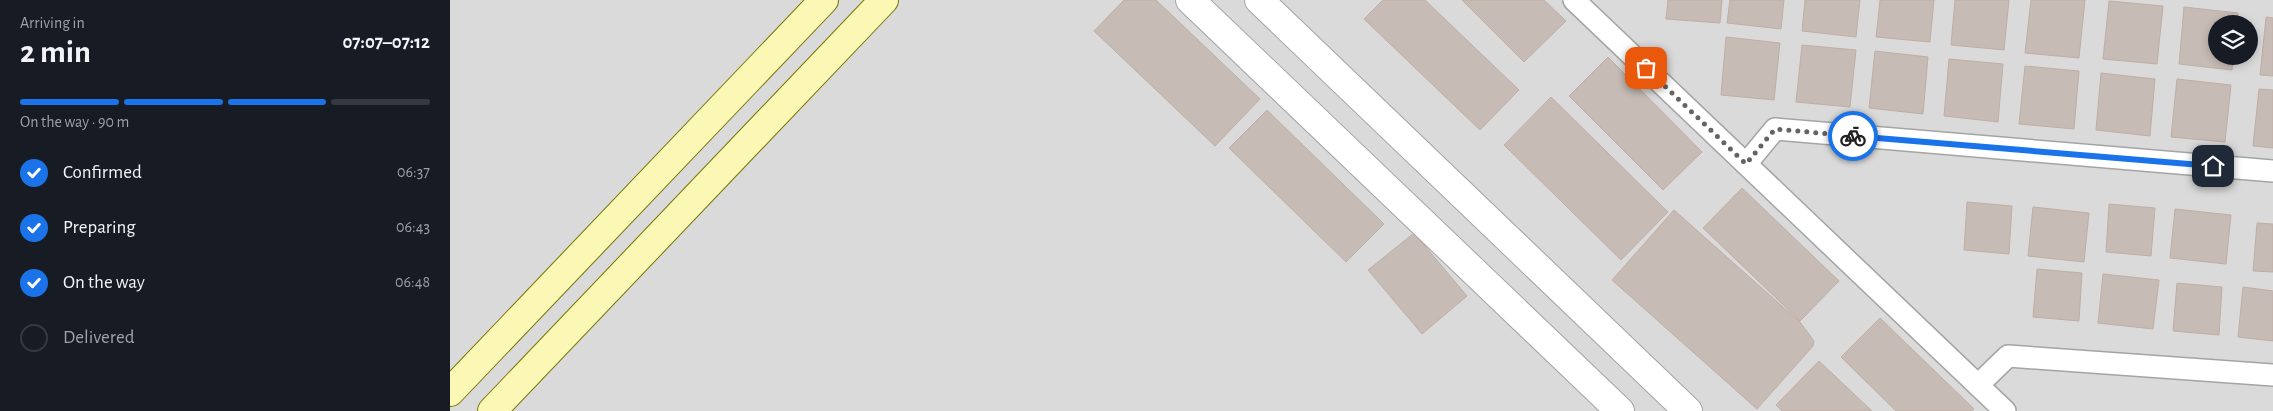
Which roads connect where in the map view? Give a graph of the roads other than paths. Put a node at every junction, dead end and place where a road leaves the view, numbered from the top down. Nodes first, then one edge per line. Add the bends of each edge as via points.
1 (824, 0) edge
2 (884, 0) edge
3 (1190, 0) edge
4 (1259, 0) edge
5 (1574, 0) edge
6 (1746, 164) junction
7 (2273, 171) edge
8 (617, 216) junction
9 (648, 248) junction
10 (499, 341) junction
11 (530, 371) junction
12 (2273, 375) edge
13 (1978, 385) junction
14 (450, 392) edge
15 (492, 411) edge
16 (1620, 411) edge
17 (1688, 411) edge
18 (2005, 411) edge

1 - 8 main road
2 - 9 main road
3 - 16 street
4 - 17 street
5 - 6 street
6 - 7 street via 1775,129
6 - 13 street
8 - 9 main road
8 - 10 main road
9 - 11 main road
10 - 11 main road
10 - 14 main road
11 - 15 main road
12 - 13 street via 2008,356
13 - 18 street

